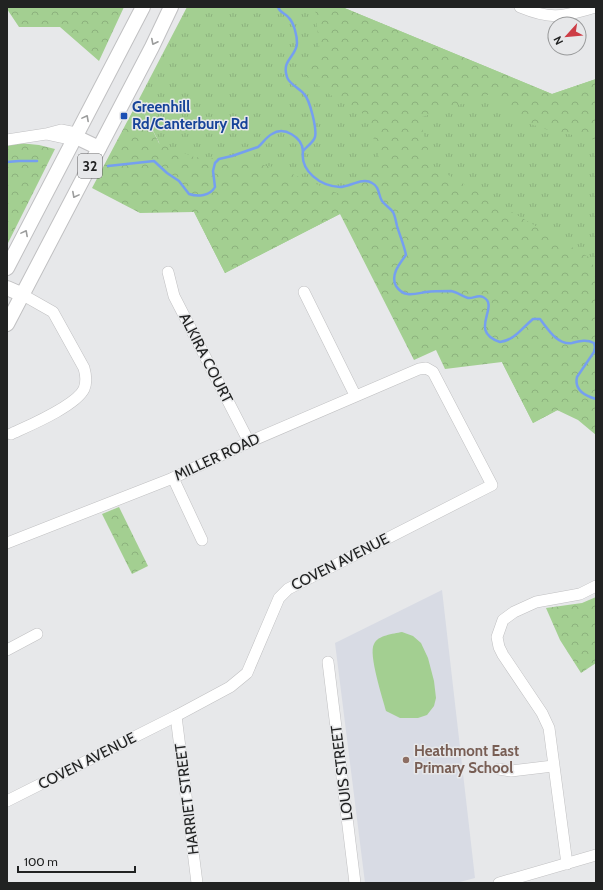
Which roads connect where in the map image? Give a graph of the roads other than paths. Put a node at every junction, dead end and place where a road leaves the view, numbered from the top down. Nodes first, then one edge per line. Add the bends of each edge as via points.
1 (143, 7) edge
2 (171, 7) edge
3 (520, 7) edge
4 (596, 7) edge
5 (76, 137) junction
6 (7, 140) edge
7 (99, 148) junction
8 (7, 268) edge
9 (168, 272) dead end
10 (7, 288) edge
11 (304, 292) dead end
12 (23, 295) junction
13 (7, 324) edge
14 (426, 368) joint
15 (355, 395) junction
16 (11, 434) dead end
17 (249, 442) junction
18 (174, 478) junction
19 (202, 540) dead end
20 (7, 543) edge
21 (596, 586) edge
22 (37, 634) dead end
23 (7, 650) edge
24 (328, 662) dead end
25 (176, 716) junction
26 (553, 766) junction
27 (499, 769) dead end
28 (7, 801) edge
29 (596, 855) edge
30 (567, 864) junction
31 (197, 883) edge
32 (355, 883) edge
33 (499, 883) edge

5 -> 1 main road, 32
2 -> 7 main road, 32
3 - 4 street via 555,16 565,16
5 - 6 street via 71,132 61,130
5 - 7 main road
8 -> 5 main road, 32
7 -> 12 main road, 32
9 - 17 street, ALKIRA COURT via 174,296
10 - 12 main road
11 - 15 street
12 - 13 main road, 32
12 - 16 street via 48,308 57,316 84,368 86,383 81,395 70,404
14 - 15 street, MILLER ROAD
14 - 25 street, COVEN AVENUE via 433,372 492,485 288,588 279,598 247,672 230,687
15 - 17 street, MILLER ROAD
17 - 18 street, MILLER ROAD
18 - 19 street
18 - 20 street, MILLER ROAD
21 - 26 street via 580,594 536,602 514,612 503,620 497,637 503,655 542,713 549,728
22 - 23 street
24 - 32 street, LOUIS STREET
25 - 28 street, COVEN AVENUE
25 - 31 street, HARRIET STREET
26 - 27 street via 510,771
26 - 30 street
29 - 30 street
30 - 33 street

